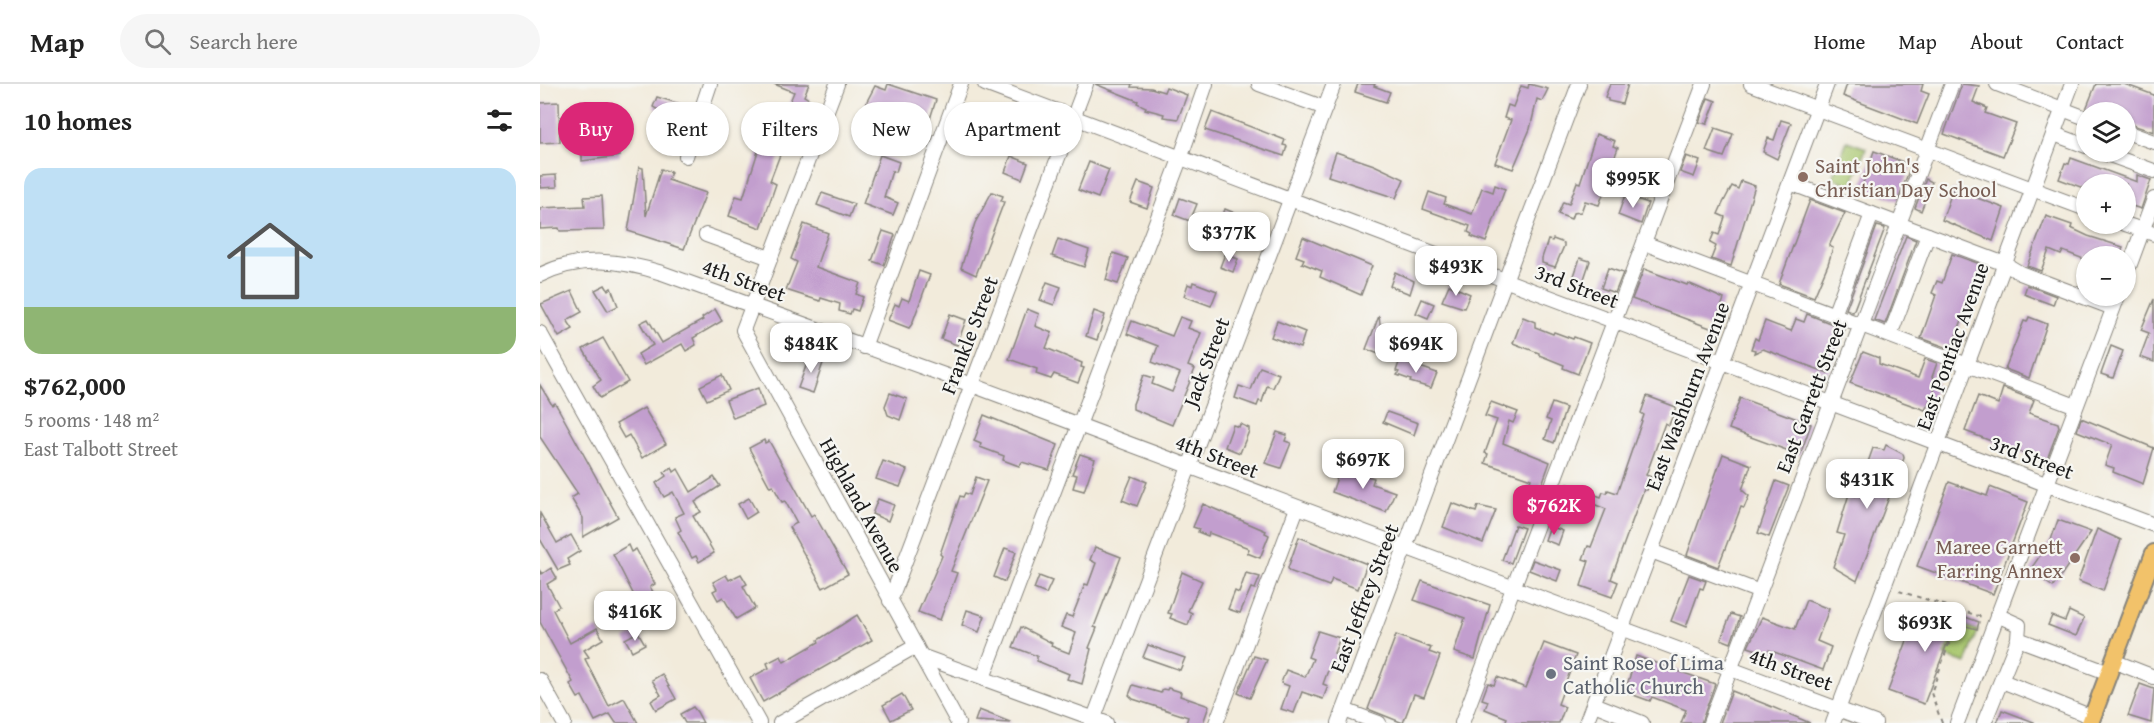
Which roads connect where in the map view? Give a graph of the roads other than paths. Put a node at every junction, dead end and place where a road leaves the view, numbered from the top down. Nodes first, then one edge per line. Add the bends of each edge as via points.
1 (710, 84) edge
2 (837, 84) edge
3 (962, 84) edge
4 (985, 84) edge
5 (1086, 84) edge
6 (1206, 84) edge
7 (1259, 84) edge
8 (1334, 84) edge
9 (1579, 84) edge
10 (1704, 84) edge
11 (1751, 84) edge
12 (1827, 84) edge
13 (1952, 84) edge
14 (1997, 84) edge
15 (2072, 84) edge
16 (704, 102) edge
17 (1030, 102) edge
18 (1079, 102) edge
19 (1325, 108) junction
20 (1818, 109) junction
21 (2063, 109) junction
22 (2076, 114) edge
23 (1082, 122) edge
24 (2054, 134) junction
25 (2136, 136) edge
26 (2076, 142) edge
27 (2154, 142) edge
28 (1927, 150) junction
29 (1059, 156) edge
30 (1180, 159) junction
31 (2129, 162) edge
32 (2154, 171) edge
33 (1790, 183) junction
34 (2033, 189) junction
35 (2154, 199) edge
36 (1290, 200) junction
37 (2076, 205) edge
38 (1872, 214) junction
39 (1899, 224) junction
40 (2148, 232) edge
41 (706, 235) dead end
42 (1928, 235) junction
43 (1644, 243) junction
44 (2136, 255) edge
45 (770, 258) junction
46 (2005, 264) junction
47 (540, 275) edge
48 (1505, 281) junction
49 (1752, 284) junction
50 (2076, 290) edge
51 (752, 305) junction
52 (2114, 306) edge
53 (1834, 315) junction
54 (1614, 322) junction
55 (1861, 325) junction
56 (540, 333) edge
57 (1890, 335) junction
58 (864, 347) junction
59 (1722, 363) junction
60 (1967, 366) junction
61 (972, 385) junction
62 (1831, 404) junction
63 (2076, 406) junction
64 (1078, 426) junction
65 (1938, 444) junction
66 (1189, 468) junction
67 (2046, 484) junction
68 (1297, 508) junction
69 (2154, 525) edge
70 (1405, 548) junction
71 (1651, 551) junction
72 (2154, 553) edge
73 (1513, 588) junction
74 (1760, 592) junction
75 (890, 601) junction
76 (1996, 619) junction
77 (1622, 629) junction
78 (2018, 639) junction
79 (919, 651) junction
80 (2111, 667) junction
81 (1730, 669) junction
82 (2154, 676) edge
83 (983, 678) junction
84 (540, 680) edge
85 (2002, 681) junction
86 (1969, 691) junction
87 (1994, 699) junction
88 (1594, 704) junction
89 (1838, 709) junction
90 (1342, 716) edge
91 (2091, 720) edge
92 (1097, 722) edge
93 (564, 723) edge
94 (759, 723) edge
95 (780, 723) edge
96 (958, 723) edge
97 (1216, 723) edge
98 (1379, 723) edge
99 (1462, 723) edge
100 (1586, 723) edge
101 (1642, 723) edge
102 (1710, 723) edge
103 (1833, 723) edge
104 (1875, 723) edge
105 (1957, 723) edge
106 (1984, 723) edge

1 - 16 street
2 - 45 street, Highland Avenue
3 - 58 street
4 - 17 street, 3rd Street
5 - 18 street, Frankle Street
6 - 30 street
7 - 19 street
8 - 19 street, Jack Street
9 - 48 street, East Jeffrey Street
10 - 43 street
11 - 20 street
12 - 20 street, East Washburn Avenue
13 - 28 street, East Garrett Street
14 - 21 street
15 - 21 street, East Pontiac Avenue
19 - 36 street, Jack Street
20 - 28 street
20 - 33 street, East Washburn Avenue
21 - 22 street
21 - 24 street, East Pontiac Avenue
23 - 30 street, 3rd Street
24 - 26 street
24 - 34 street, East Pontiac Avenue
25 - 27 street
28 - 34 street
28 - 39 street, East Garrett Street
29 - 61 street, Frankle Street
30 - 36 street, 3rd Street
30 - 64 street
31 - 32 street
33 - 38 street
33 - 49 street, East Washburn Avenue
34 - 37 street
34 - 46 street, East Pontiac Avenue
35 - 40 street
36 - 48 street, 3rd Street
36 - 66 street, Jack Street
38 - 39 street
38 - 53 street
39 - 42 street
39 - 55 street, East Garrett Street
40 - 44 street
41 - 45 street
42 - 46 street
42 - 57 street
43 - 49 street
43 - 54 street
45 - 51 street, Highland Avenue
46 - 50 street via 2019,273
46 - 60 street, East Pontiac Avenue
47 - 51 street, 4th Street via 568,264 610,260 631,263
48 - 54 street, 3rd Street
48 - 70 street, East Jeffrey Street
49 - 53 street
49 - 59 street, East Washburn Avenue
51 - 58 street, 4th Street
51 - 75 street, Highland Avenue via 743,330
52 - 63 street
53 - 55 street
54 - 59 street, 3rd Street
54 - 73 street
55 - 57 street
55 - 62 street, East Garrett Street
56 - 94 street
57 - 60 street
58 - 61 street, 4th Street
59 - 62 street, 3rd Street
59 - 71 street, East Washburn Avenue
60 - 63 street
60 - 65 street, East Pontiac Avenue
61 - 64 street, 4th Street
61 - 75 street, Frankle Street
62 - 65 street, 3rd Street
62 - 74 street, East Garrett Street
63 - 67 street
64 - 66 street, 4th Street
64 - 83 street
65 - 67 street, 3rd Street
65 - 89 street, East Pontiac Avenue
66 - 68 street, 4th Street
66 - 92 street, Jack Street
67 - 69 street, 3rd Street
67 - 76 street
68 - 70 street, 4th Street
68 - 97 street
70 - 73 street, 4th Street
70 - 90 street, East Jeffrey Street
71 - 74 street
71 - 77 street, East Washburn Avenue
72 - 80 main road
73 - 77 street, 4th Street
73 - 99 street
74 - 81 street, East Garrett Street
75 - 79 street, Highland Avenue
76 - 78 street via 2019,625
76 - 86 street
77 - 81 street, 4th Street
77 - 88 street, East Washburn Avenue
78 - 80 street
78 - 85 street
79 - 83 street
79 - 95 street
79 - 96 street, Highland Avenue
80 - 82 street
80 - 91 main road
81 - 89 street, 4th Street
81 - 102 street, East Garrett Street
83 - 92 street
84 - 93 street
85 - 87 street
85 - 91 street
86 - 87 street
86 - 105 street
87 - 106 street
88 - 100 street, East Washburn Avenue
88 - 101 street
89 - 103 street, East Pontiac Avenue
89 - 104 street, 4th Street
90 - 98 street

